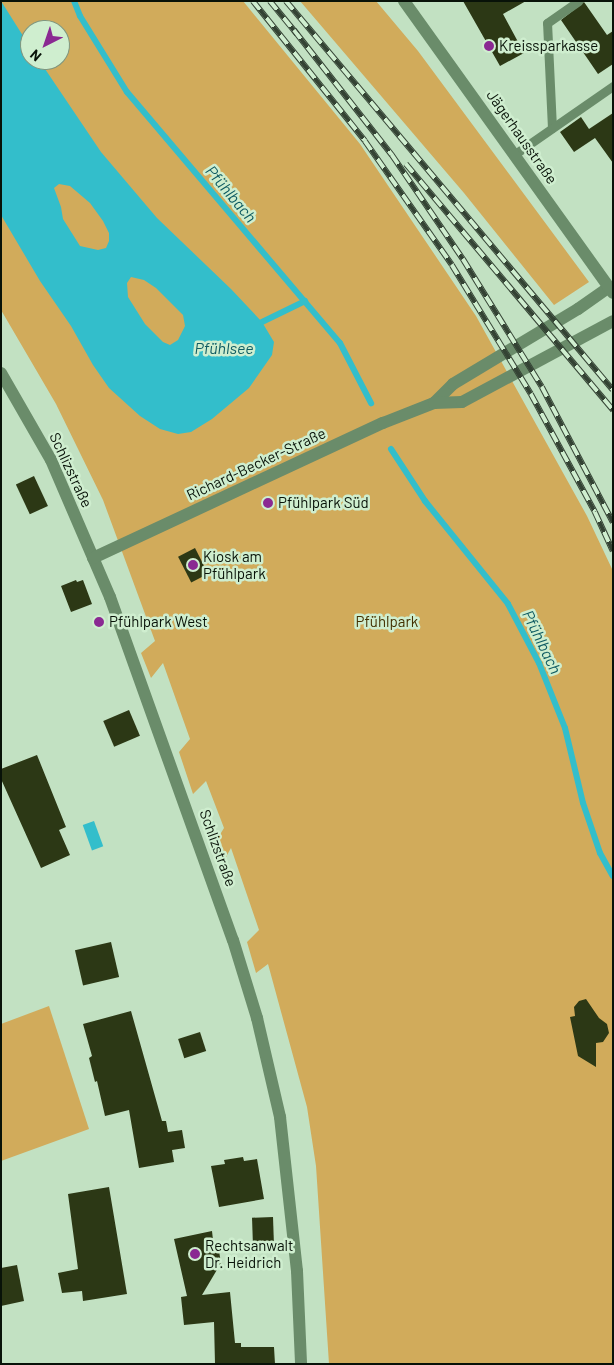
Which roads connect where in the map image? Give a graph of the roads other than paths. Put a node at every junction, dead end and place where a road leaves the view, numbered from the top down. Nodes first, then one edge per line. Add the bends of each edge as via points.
1 (404, 1) edge
2 (578, 1) edge
3 (613, 86) edge
4 (552, 128) junction
5 (515, 154) junction
6 (611, 290) edge
7 (613, 321) edge
8 (1, 373) edge
9 (434, 403) junction
10 (93, 558) junction
11 (301, 1364) edge

1 - 5 street, Jägerhausstraße
2 - 4 lane via 547,23
3 - 4 lane
4 - 5 lane
5 - 6 street, Jägerhausstraße
6 - 9 street, Richard-Becker-Straße via 453,384
7 - 9 street, Richard-Becker-Straße via 462,402
8 - 10 street, Schlizstraße via 51,460
9 - 10 street, Richard-Becker-Straße via 369,429
10 - 11 street, Schlizstraße via 230,930 257,1018 280,1117 297,1271

